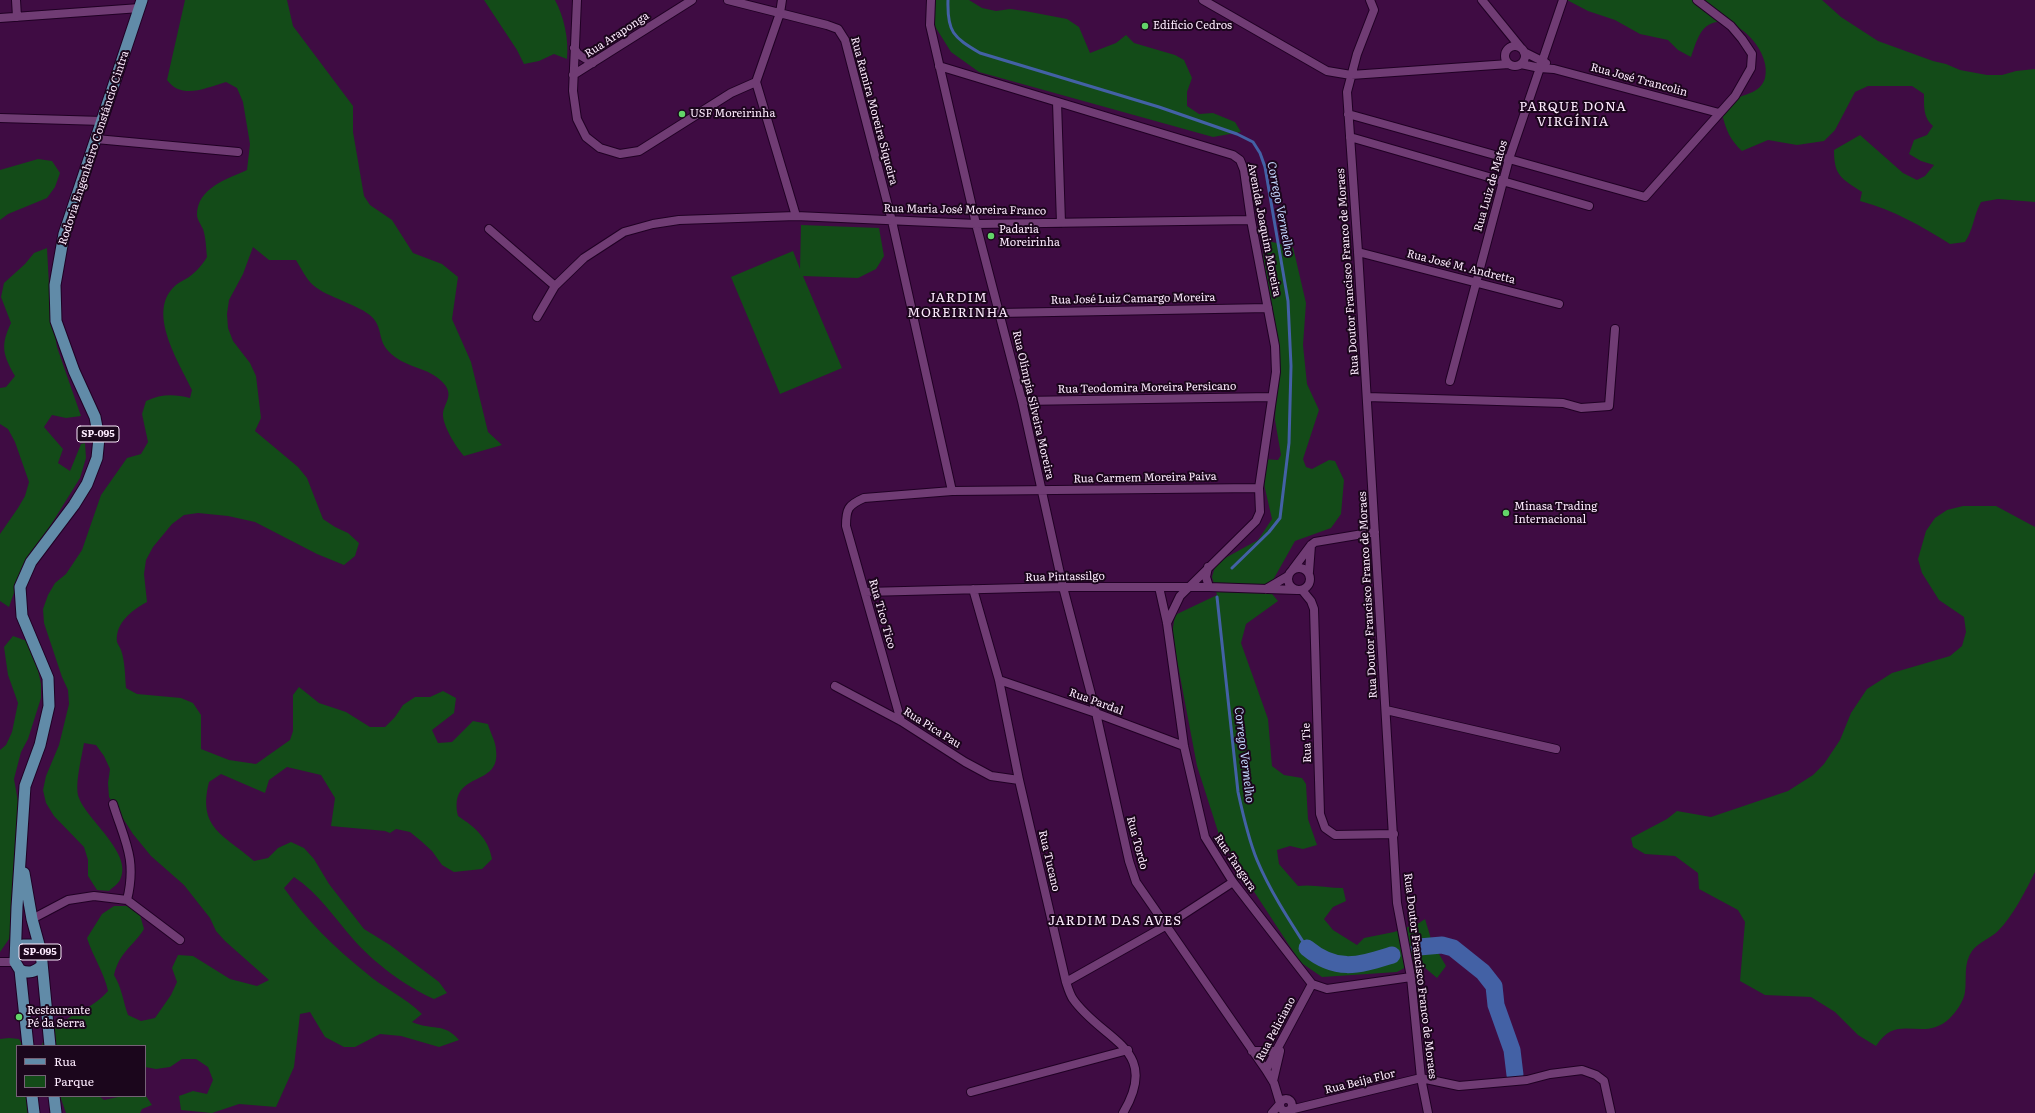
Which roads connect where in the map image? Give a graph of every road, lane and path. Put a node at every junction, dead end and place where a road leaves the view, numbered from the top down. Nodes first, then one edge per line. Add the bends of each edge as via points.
1 (16, 0) edge
2 (577, 0) edge
3 (692, 0) edge
4 (728, 0) edge
5 (782, 0) edge
6 (931, 0) edge
7 (1203, 0) edge
8 (1370, 0) edge
9 (1482, 0) edge
10 (1563, 0) edge
11 (1697, 0) edge
12 (141, 4) edge
13 (780, 13) junction
14 (17, 17) junction
15 (0, 18) edge
16 (1509, 34) junction
17 (574, 48) junction
18 (1522, 50) junction
19 (1507, 52) junction
20 (593, 63) junction
21 (1509, 64) junction
22 (1521, 64) junction
23 (1488, 65) junction
24 (1542, 65) junction
25 (940, 66) junction
26 (1351, 75) junction
27 (573, 76) junction
28 (756, 82) junction
29 (1057, 102) junction
30 (1719, 112) junction
31 (1348, 114) junction
32 (0, 118) edge
33 (102, 121) junction
34 (1350, 137) junction
35 (96, 139) junction
36 (238, 152) dead end
37 (1509, 159) junction
38 (1503, 182) junction
39 (1588, 206) dead end
40 (796, 216) junction
41 (1251, 220) junction
42 (892, 221) junction
43 (1061, 223) junction
44 (976, 224) junction
45 (489, 228) dead end
46 (1358, 252) junction
47 (1476, 282) junction
48 (555, 286) junction
49 (1559, 304) dead end
50 (1268, 308) junction
51 (999, 313) junction
52 (537, 317) dead end
53 (1615, 329) dead end
54 (1450, 381) dead end
55 (1272, 397) junction
56 (1367, 397) junction
57 (1022, 401) junction
58 (1259, 488) junction
59 (1042, 490) junction
60 (952, 491) junction
61 (846, 514) joint
62 (1375, 532) junction
63 (1310, 545) junction
64 (1208, 567) junction
65 (1293, 569) junction
66 (1309, 572) junction
67 (1288, 576) junction
68 (1063, 587) junction
69 (1159, 587) junction
70 (1188, 587) junction
71 (1209, 587) junction
72 (973, 589) junction
73 (1265, 589) junction
74 (1299, 590) junction
75 (865, 592) junction
76 (1167, 623) junction
77 (999, 680) junction
78 (835, 686) dead end
79 (1386, 710) junction
80 (1096, 713) junction
81 (901, 721) junction
82 (1184, 746) junction
83 (1556, 749) dead end
84 (1019, 780) junction
85 (113, 804) dead end
86 (1394, 834) junction
87 (22, 859) junction
88 (1233, 882) junction
89 (127, 900) junction
90 (32, 919) junction
91 (1167, 924) junction
92 (180, 940) dead end
93 (40, 952) junction
94 (17, 961) junction
95 (0, 962) edge
96 (42, 966) junction
97 (1411, 977) junction
98 (1066, 982) junction
99 (1312, 984) junction
100 (1284, 1038) junction
101 (28, 1045) edge
102 (50, 1045) edge
103 (1128, 1050) junction
104 (1252, 1051) junction
105 (1276, 1051) junction
106 (1266, 1070) junction
107 (1421, 1078) junction
108 (1273, 1082) junction
109 (971, 1092) dead end
110 (32, 1097) edge
111 (54, 1097) edge
112 (1285, 1106) edge
113 (34, 1113) edge
114 (56, 1113) edge
115 (1123, 1113) edge
116 (1272, 1113) edge
117 (1428, 1113) edge
118 (1611, 1113) edge

1 - 14 street
2 - 17 street
3 - 20 street, Rua Araponga
4 - 13 street
5 - 13 street
6 - 25 street, Rua Olímpia Silveira Moreira via 930,26
7 - 26 street via 1327,71
8 - 26 street, Rua Doutor Francisco Franco de Moraes via 1374,10
9 - 16 street
10 - 24 street, Rua Luiz de Matos
11 - 30 street via 1731,26 1752,54 1751,68 1745,80 1735,96
12 - 14 street
12 - 33 main road, Rodovia Engenheiro Constâncio Cintra / SP-095
13 - 28 street
13 - 42 street, Rua Ramira Moreira Siqueira via 838,29 845,40
14 - 15 street
16 - 18 street
16 - 19 street
17 - 20 street via 578,54
17 - 27 street
18 - 19 street via 1517,46
18 - 22 street via 1524,60
18 - 24 street, Rua José Trancolin
19 - 21 street
19 - 23 street
20 - 27 street, Rua Araponga
21 - 22 street
21 - 23 street
22 - 24 street, Rua José Trancolin
23 - 26 street
24 - 30 street, Rua José Trancolin
24 - 37 street, Rua Luiz de Matos
25 - 29 street, Avenida Joaquim Moreira
25 - 44 street, Rua Olímpia Silveira Moreira
26 - 31 street, Rua Doutor Francisco Franco de Moraes via 1347,92
27 - 28 street via 578,119 586,137 600,148 620,154 639,151 731,93
28 - 40 street
29 - 41 street, Avenida Joaquim Moreira via 1233,155 1240,160 1244,170
29 - 43 street
30 - 37 street via 1645,197
31 - 34 street, Rua Doutor Francisco Franco de Moraes
31 - 37 street
32 - 33 street
33 - 35 main road, Rodovia Engenheiro Constâncio Cintra / SP-095
34 - 38 street
34 - 46 street, Rua Doutor Francisco Franco de Moraes
35 - 36 street
35 - 87 main road, Rodovia Engenheiro Constâncio Cintra / SP-095 via 64,234 55,285 56,321 74,371 95,417 99,438 97,458 87,484 31,562 20,587 22,616 48,678 49,706 40,745 26,786
37 - 38 street, Rua Luiz de Matos
38 - 39 street
38 - 47 street, Rua Luiz de Matos
40 - 42 street, Rua Maria José Moreira Franco
40 - 48 street, Rua Maria José Moreira Franco via 679,220 624,232 584,258
41 - 43 street, Rua Maria José Moreira Franco
41 - 50 street, Avenida Joaquim Moreira
42 - 44 street, Rua Maria José Moreira Franco
42 - 60 street, Rua Ramira Moreira Siqueira
43 - 44 street, Rua Maria José Moreira Franco
44 - 51 street, Rua Olímpia Silveira Moreira
45 - 48 street
46 - 47 street, Rua José M. Andretta
46 - 56 street, Rua Doutor Francisco Franco de Moraes
47 - 49 street, Rua José M. Andretta
47 - 54 street, Rua Luiz de Matos
48 - 52 street, Rua Maria José Moreira Franco
50 - 51 street, Rua José Luiz Camargo Moreira
50 - 55 street, Avenida Joaquim Moreira via 1275,346 1276,372
51 - 57 street, Rua Olímpia Silveira Moreira
53 - 56 street via 1609,406 1581,408 1563,403
55 - 57 street, Rua Teodomira Moreira Persicano
55 - 58 street, Avenida Joaquim Moreira
56 - 62 street, Rua Doutor Francisco Franco de Moraes
57 - 59 street, Rua Olímpia Silveira Moreira
58 - 59 street, Rua Carmem Moreira Paiva
58 - 64 street, Avenida Joaquim Moreira via 1260,512 1256,521
59 - 60 street, Rua Carmem Moreira Paiva
59 - 68 street, Rua Olímpia Silveira Moreira
60 - 61 street, Rua Carmem Moreira Paiva via 864,498 851,504
61 - 75 street, Rua Tico Tico via 846,526
62 - 63 street
62 - 79 street, Rua Doutor Francisco Franco de Moraes
63 - 65 street
63 - 66 street
64 - 70 street, Avenida Joaquim Moreira
64 - 71 street via 1206,577
65 - 66 street via 1301,567
65 - 67 street
66 - 74 street via 1309,585
67 - 73 street
67 - 74 street via 1290,585
68 - 69 street, Rua Pintassilgo
68 - 72 street, Rua Pintassilgo
68 - 80 street, Rua Tordo
69 - 70 street, Rua Pintassilgo
69 - 76 street, Rua Tangara
70 - 71 street, Rua Pintassilgo
70 - 76 street, Avenida Joaquim Moreira via 1175,604
71 - 73 street, Rua Pintassilgo
72 - 75 street, Rua Pintassilgo
72 - 77 street, Rua Tucano
73 - 74 street, Rua Pintassilgo
74 - 86 street, Rua Tie via 1311,601 1314,609 1320,814 1325,828 1335,835
75 - 81 street, Rua Tico Tico
76 - 82 street, Rua Tangara
77 - 80 street, Rua Pardal
77 - 84 street, Rua Tucano
78 - 81 street, Rua Pica Pau
79 - 83 street
79 - 86 street, Rua Doutor Francisco Franco de Moraes
80 - 82 street, Rua Pardal
80 - 91 street, Rua Tordo via 1136,882
81 - 84 street, Rua Pica Pau via 991,776
82 - 88 street, Rua Tangara via 1205,837
84 - 98 street, Rua Tucano
85 - 89 street via 129,850 132,880
86 - 97 street, Rua Doutor Francisco Franco de Moraes via 1397,903
87 - 90 main road, Rodovia Engenheiro Constâncio Cintra / SP-095
87 - 94 main road, Rodovia Engenheiro Constâncio Cintra / SP-095 via 17,907
88 - 91 street
88 - 99 street, Rua Tangara
89 - 90 street via 94,896 68,900
89 - 92 street
90 - 93 main road, Rodovia Engenheiro Constâncio Cintra / SP-095
91 - 98 street
91 - 104 street, Rua Tordo
93 - 94 main road via 31,945 24,945
93 - 96 main road, Rodovia Engenheiro Constâncio Cintra / SP-095
94 - 95 street
94 - 96 main road via 26,972 34,972
94 - 101 main road, Rodovia Engenheiro Constâncio Cintra / SP-095
96 - 102 main road, Rodovia Engenheiro Constâncio Cintra / SP-095
97 - 99 street via 1327,989
97 - 107 street, Rua Doutor Francisco Franco de Moraes
98 - 103 street, Rua Tucano via 1073,999
99 - 100 street, Rua Peliciano
100 - 105 street, Rua Peliciano
100 - 108 street
103 - 109 street
103 - 115 street, Rua Tucano via 1135,1067 1136,1083
104 - 105 street
104 - 106 street, Rua Tordo
105 - 106 street, Rua Peliciano
106 - 108 street, Rua Peliciano
107 - 112 street, Rua Beija Flor via 1303,1107
107 - 117 street, Rua Doutor Francisco Franco de Moraes
107 - 118 street via 1459,1086 1527,1080 1582,1070 1604,1081
108 - 112 street, Rua Peliciano
110 - 113 main road
111 - 114 main road
112 - 116 street

